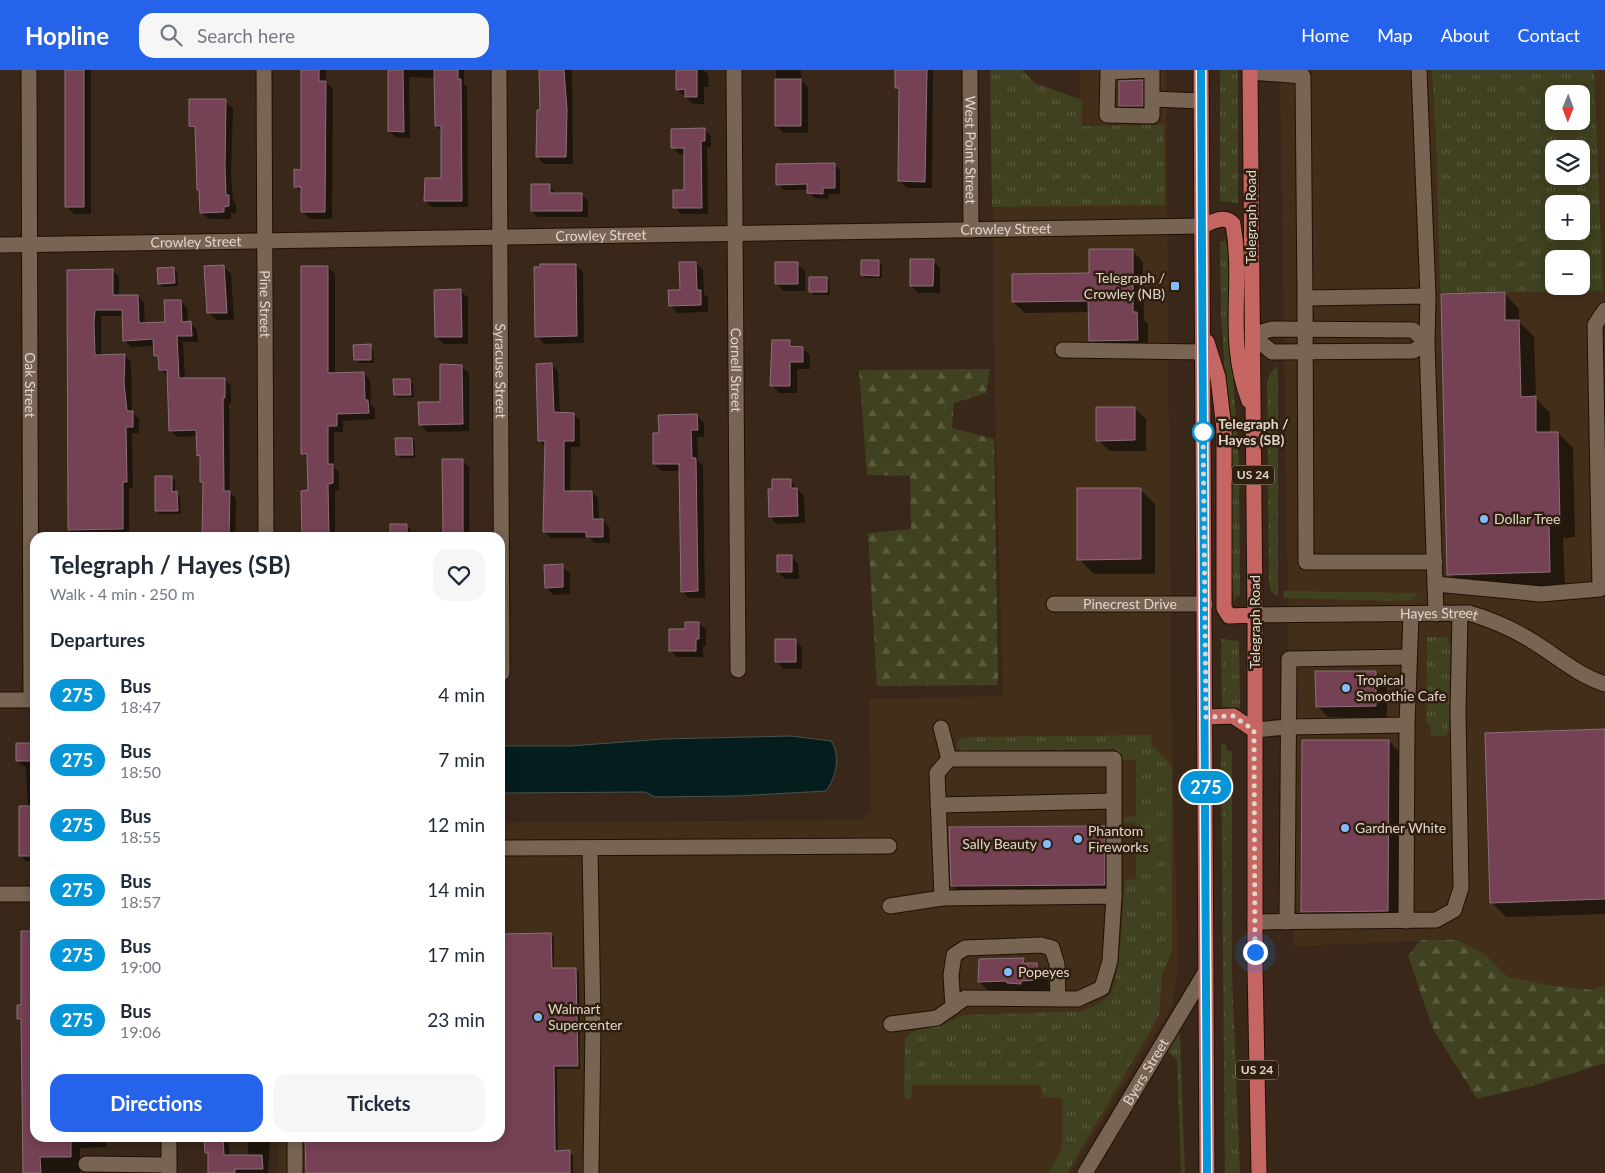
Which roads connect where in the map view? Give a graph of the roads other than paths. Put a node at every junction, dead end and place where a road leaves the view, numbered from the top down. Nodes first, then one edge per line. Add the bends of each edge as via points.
1 (29, 70) edge
2 (264, 70) edge
3 (500, 70) edge
4 (734, 70) edge
5 (970, 70) edge
6 (1151, 70) edge
7 (1201, 70) edge
8 (1419, 70) edge
9 (1250, 71) edge
10 (1303, 73) edge
11 (1152, 99) junction
12 (1202, 101) junction
13 (1202, 226) junction
14 (971, 230) junction
15 (735, 233) junction
16 (500, 236) junction
17 (264, 240) junction
18 (29, 245) junction
19 (0, 246) edge
20 (1428, 296) junction
21 (1305, 298) junction
22 (1605, 310) edge
23 (1202, 328) junction
24 (1305, 329) junction
25 (1252, 335) junction
26 (1427, 343) junction
27 (1063, 350) dead end
28 (1203, 352) junction
29 (1307, 352) junction
30 (1253, 412) junction
31 (32, 532) edge
32 (266, 532) edge
33 (501, 532) edge
34 (1435, 562) junction
35 (1436, 584) junction
36 (1054, 604) dead end
37 (1205, 604) junction
38 (1436, 614) junction
39 (1460, 614) junction
40 (1255, 615) junction
41 (1411, 615) junction
42 (1409, 657) junction
43 (738, 670) dead end
44 (1605, 684) edge
45 (0, 700) edge
46 (30, 700) edge
47 (1206, 717) junction
48 (1407, 725) junction
49 (1288, 727) junction
50 (941, 728) dead end
51 (1254, 730) junction
52 (949, 759) junction
53 (1114, 801) junction
54 (938, 805) junction
55 (889, 846) dead end
56 (505, 848) edge
57 (590, 848) junction
58 (0, 894) edge
59 (30, 894) edge
60 (1114, 896) junction
61 (942, 898) junction
62 (890, 906) dead end
63 (1406, 920) junction
64 (1255, 922) junction
65 (1287, 922) junction
66 (1206, 971) junction
67 (1058, 999) junction
68 (953, 1007) junction
69 (891, 1024) dead end
70 (169, 1142) edge
71 (295, 1142) edge
72 (86, 1164) dead end
73 (169, 1169) edge
74 (295, 1173) edge
75 (590, 1173) edge
76 (1085, 1173) edge
77 (1207, 1173) edge
78 (1259, 1173) edge

1 - 18 street, Oak Street
2 - 17 street, Pine Street
3 - 16 street, Syracuse Street
4 - 15 street, Cornell Street
5 - 14 street, West Point Street
6 - 11 street
6 - 11 street via 1108,72 1107,115 1152,116
7 - 12 main road
8 - 20 street
9 - 10 street
9 - 25 main road, Telegraph Road / US 24
10 - 21 street
11 - 12 street
12 - 13 main road
13 - 14 street, Crowley Street
13 - 23 main road
13 - 30 main road via 1214,220 1233,224 1235,335 1240,377
14 - 15 street, Crowley Street
15 - 16 street, Crowley Street
15 - 43 street, Cornell Street
16 - 17 street, Crowley Street
16 - 33 street, Syracuse Street
17 - 18 street, Crowley Street
17 - 32 street, Pine Street
18 - 19 street, Crowley Street
18 - 31 street, Oak Street
20 - 21 street
20 - 26 street
21 - 24 street
22 - 35 street via 1595,325 1600,589 1541,594
23 - 28 main road
23 - 40 main road via 1218,376 1224,429 1224,608 1230,616
24 - 25 street via 1272,329
24 - 26 street via 1413,330
24 - 29 street
25 - 29 street via 1272,352
25 - 30 main road, Telegraph Road / US 24
26 - 29 street via 1413,351
26 - 34 street
27 - 28 street
28 - 37 main road
29 - 34 street via 1306,562
30 - 40 main road, Telegraph Road / US 24
34 - 35 street
35 - 38 street
36 - 37 street, Pinecrest Drive
37 - 47 main road
38 - 39 street, Hayes Street
38 - 41 street, Hayes Street
39 - 44 street, Hayes Street via 1469,613 1515,630 1576,672
39 - 63 street via 1460,894 1454,910 1445,916 1436,920
40 - 41 street, Hayes Street
40 - 51 main road, Telegraph Road / US 24
41 - 42 street
42 - 48 street
42 - 49 street via 1289,659
45 - 46 street
47 - 51 main road via 1233,716
47 - 66 main road
48 - 49 street
48 - 63 street
49 - 51 street
49 - 65 street
50 - 52 street
51 - 64 main road, Telegraph Road / US 24
52 - 53 street via 1114,758
52 - 54 street via 937,773
53 - 54 street
53 - 60 street
54 - 61 street
55 - 57 street
56 - 57 street
57 - 75 street via 593,1024
58 - 59 street
60 - 61 street
60 - 67 street via 1110,961 1102,988 1078,999
61 - 62 street
63 - 65 street
64 - 65 street
64 - 78 main road, Telegraph Road / US 24
66 - 76 street, Byers Street
66 - 77 main road
67 - 68 street via 965,998
67 - 68 street via 1058,964 1052,948 1041,945 965,948 954,955 951,975
68 - 69 street via 937,1018
70 - 73 street
71 - 74 street
72 - 73 street

